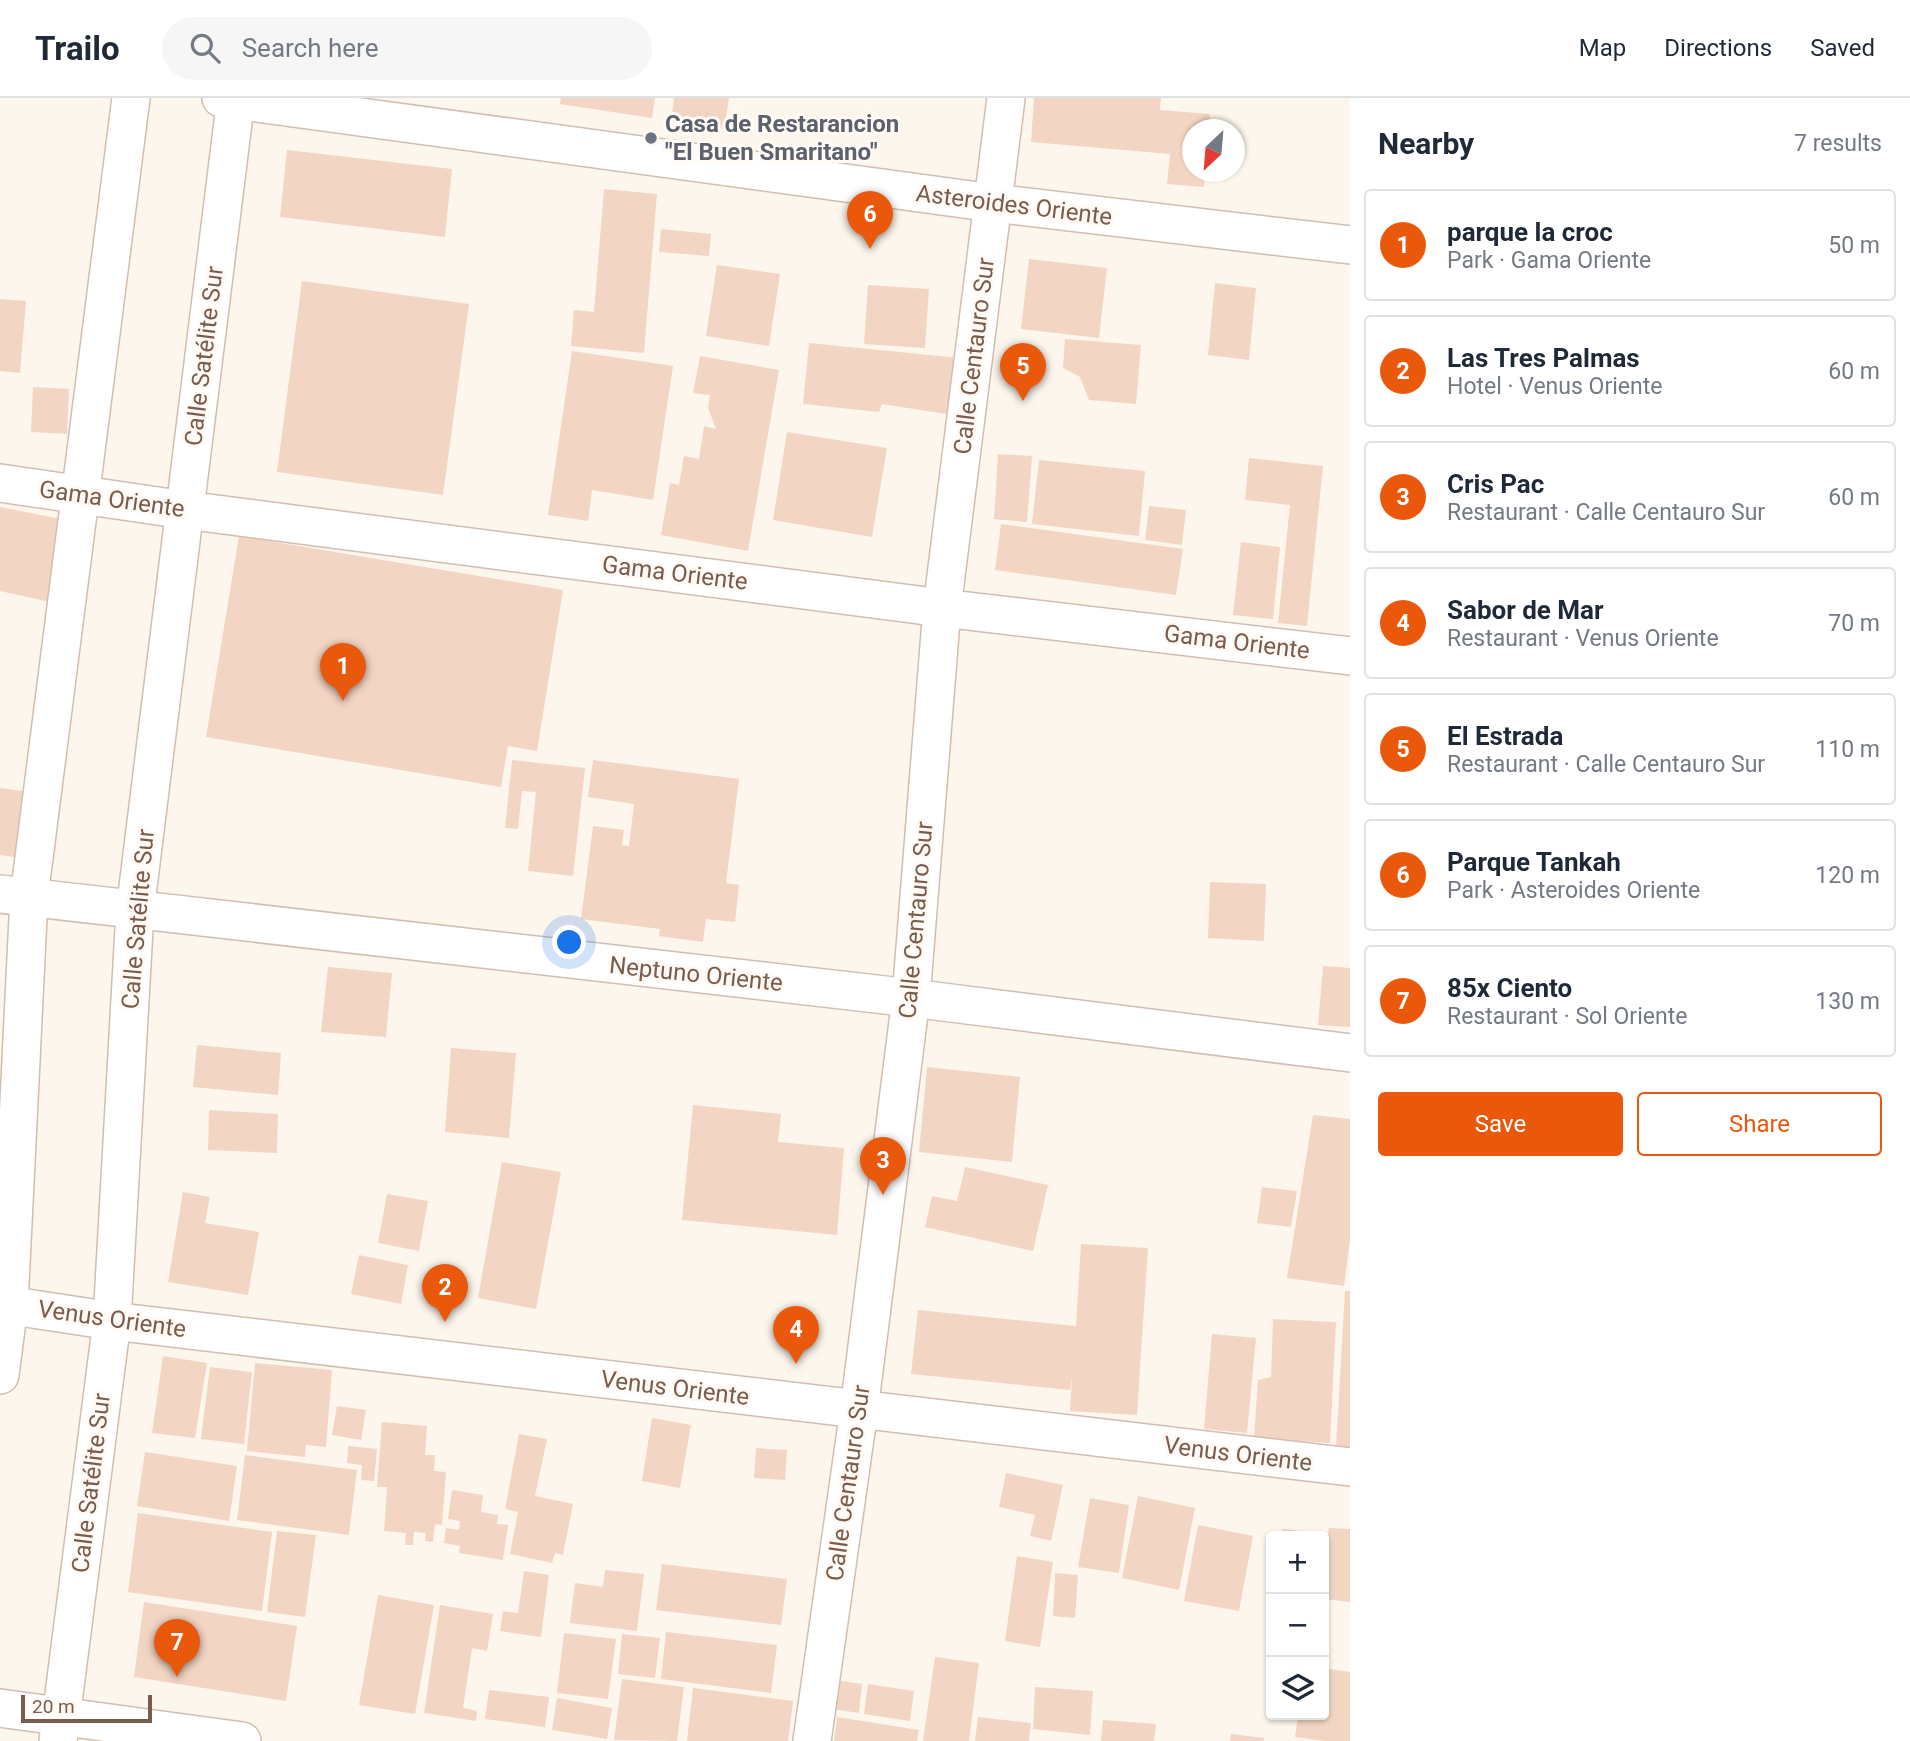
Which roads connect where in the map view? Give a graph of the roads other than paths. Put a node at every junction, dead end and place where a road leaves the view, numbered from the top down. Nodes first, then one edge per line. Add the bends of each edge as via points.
1 (131, 98) edge
2 (1006, 98) edge
3 (231, 99) edge
4 (993, 203) junction
5 (1350, 245) edge
6 (0, 483) edge
7 (81, 494) junction
8 (185, 510) junction
9 (942, 608) junction
10 (1350, 656) edge
11 (15, 896) edge
12 (135, 911) junction
13 (911, 998) junction
14 (1350, 1053) edge
15 (5, 1304) edge
16 (112, 1321) junction
17 (0, 1375) edge
18 (859, 1410) junction
19 (1350, 1467) edge
20 (0, 1708) edge
21 (60, 1729) edge
22 (242, 1741) edge
23 (812, 1741) edge

1 - 7 street
2 - 4 street, Calle Centauro Sur
3 - 4 street, Asteroides Oriente
3 - 8 street, Calle Satélite Sur
4 - 5 street, Asteroides Oriente
4 - 9 street, Calle Centauro Sur
6 - 7 street, Gama Oriente
7 - 8 street, Gama Oriente
7 - 11 street
8 - 9 street, Gama Oriente
8 - 12 street, Calle Satélite Sur
9 - 10 street, Gama Oriente
9 - 13 street, Calle Centauro Sur
11 - 12 street, Neptuno Oriente
11 - 15 street
12 - 13 street, Neptuno Oriente
12 - 16 street, Calle Satélite Sur
13 - 14 street, Neptuno Oriente
13 - 18 street, Calle Centauro Sur
15 - 16 street, Venus Oriente
15 - 17 street
16 - 18 street, Venus Oriente
16 - 21 street, Calle Satélite Sur
18 - 19 street, Venus Oriente
18 - 23 street, Calle Centauro Sur
20 - 21 street
21 - 22 street

